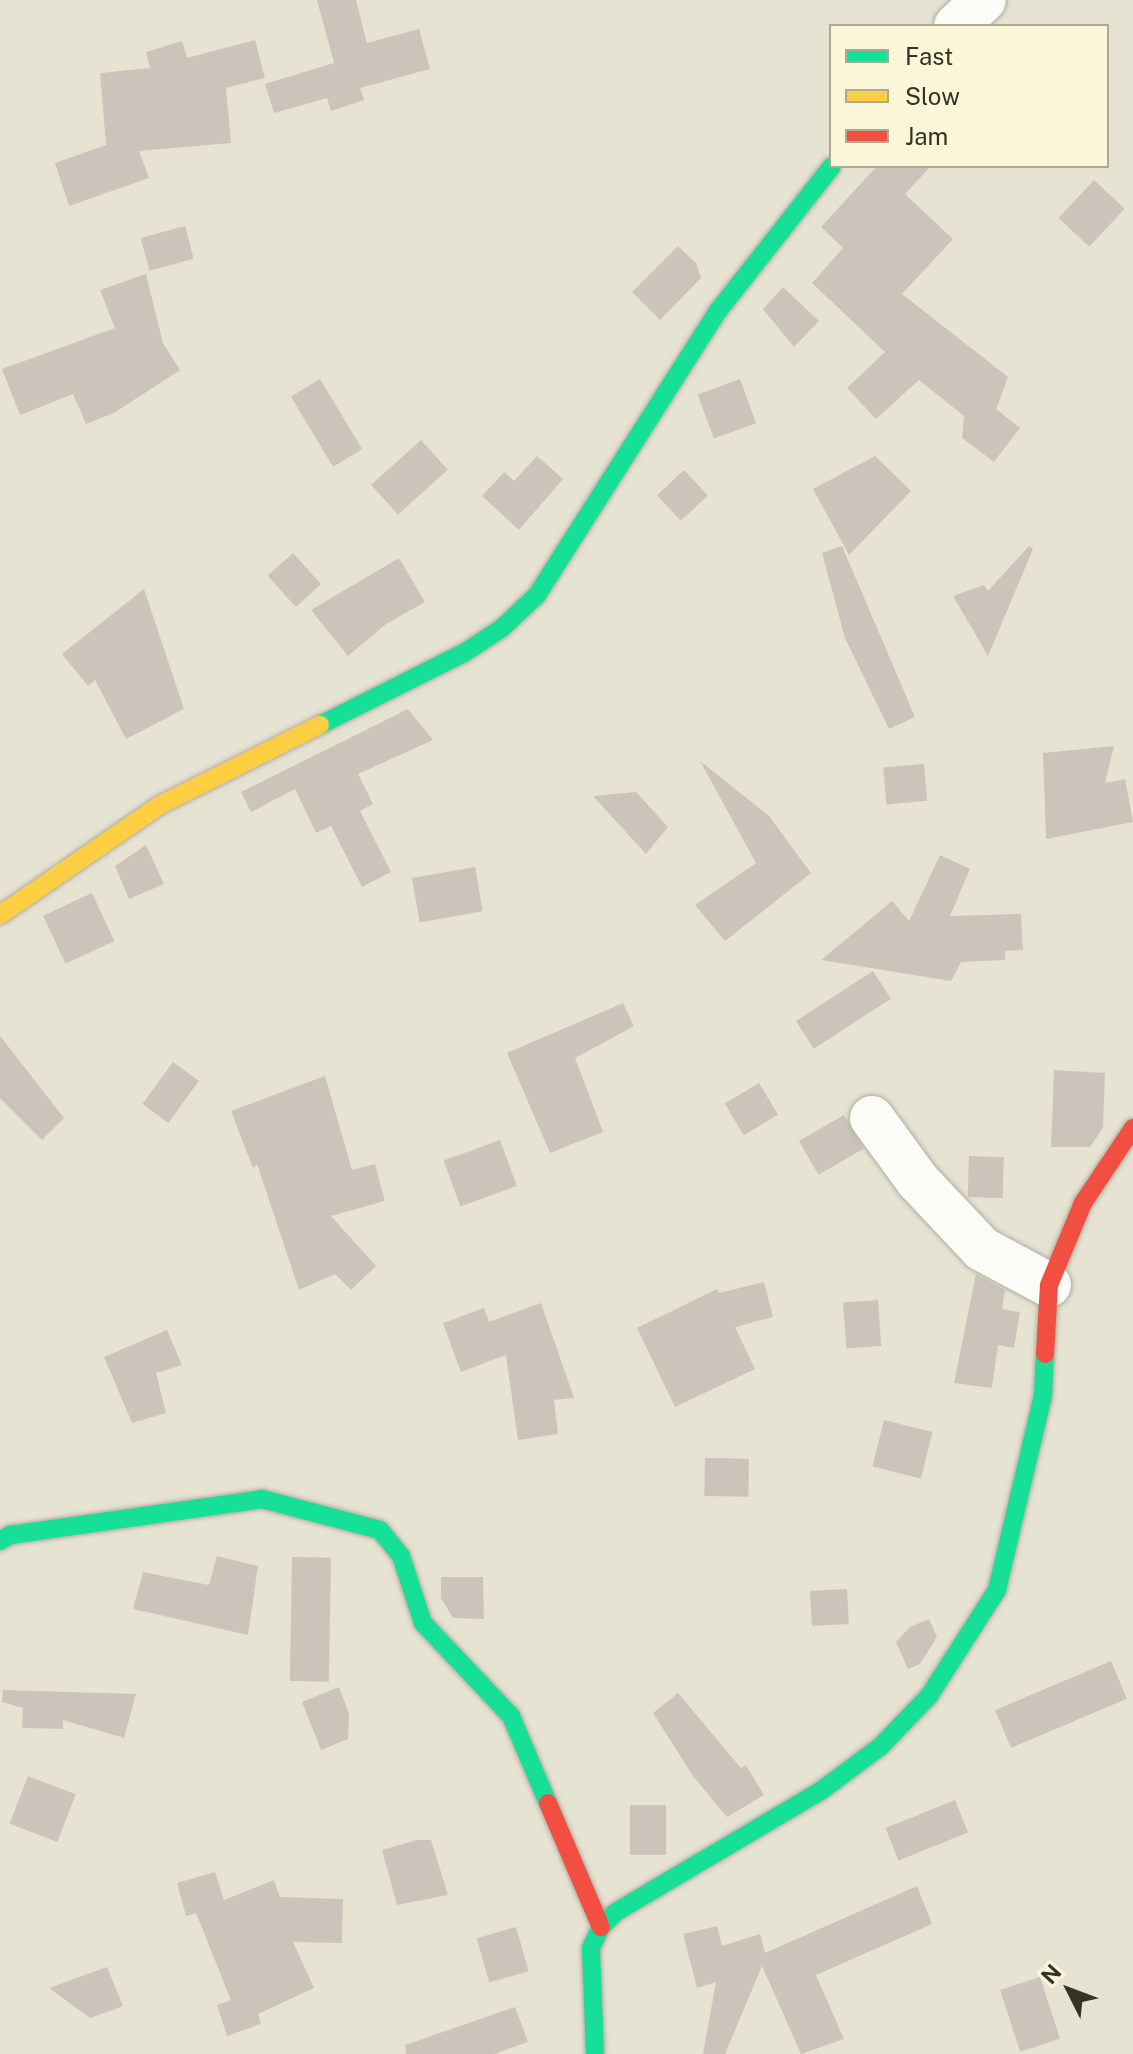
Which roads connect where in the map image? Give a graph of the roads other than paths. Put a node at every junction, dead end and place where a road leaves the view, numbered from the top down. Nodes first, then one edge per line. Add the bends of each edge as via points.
1 (984, 0) edge
2 (958, 24) edge
3 (830, 168) edge
4 (0, 915) edge
5 (872, 1118) dead end
6 (1133, 1128) edge
7 (1049, 1285) junction
8 (0, 1541) edge
9 (601, 1927) junction
10 (595, 2054) edge

1 - 2 street
3 - 4 street via 718,311 537,595 502,628 160,805
5 - 7 street via 928,1193 982,1249
6 - 7 street via 1083,1203
7 - 9 street via 1043,1395 997,1590 929,1696 881,1746 822,1790 616,1912
8 - 9 street via 10,1535 262,1499 380,1530 401,1556 423,1623 511,1716
9 - 10 street via 591,1948

